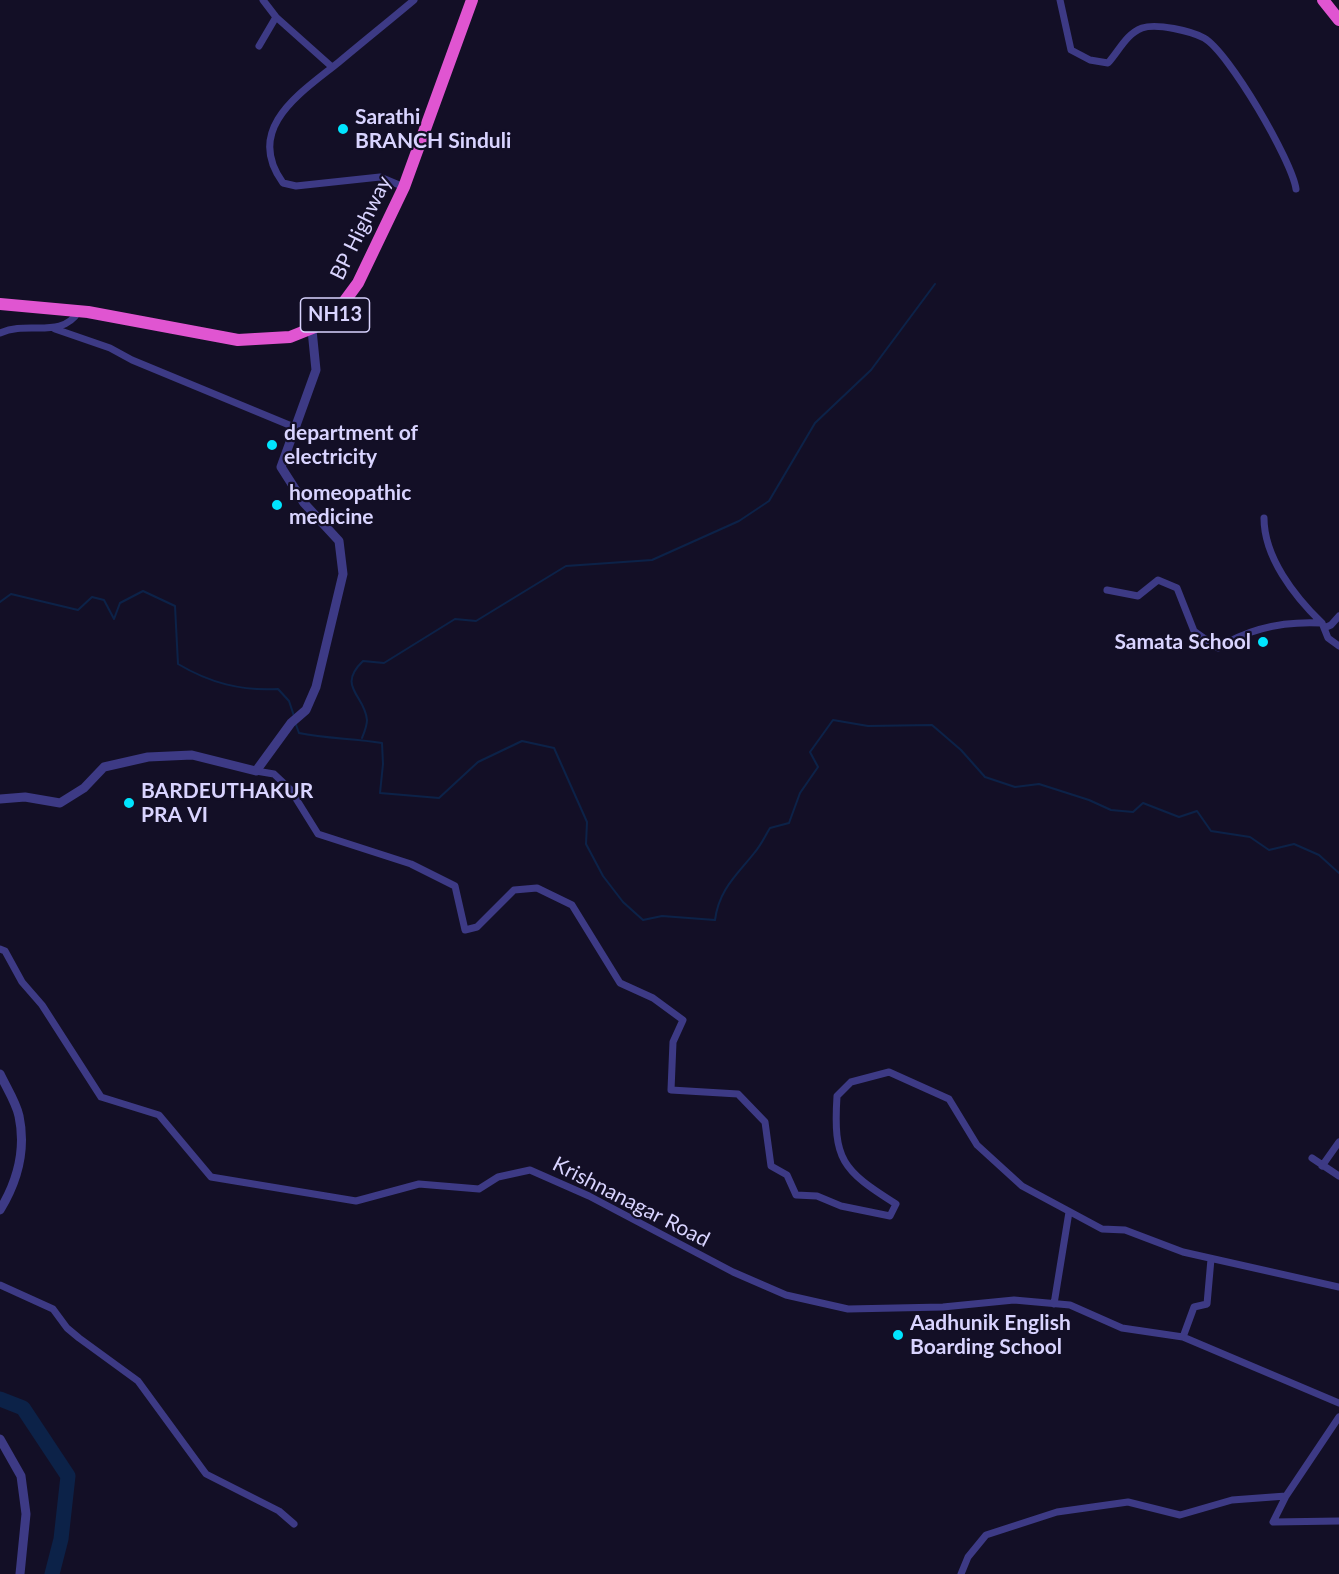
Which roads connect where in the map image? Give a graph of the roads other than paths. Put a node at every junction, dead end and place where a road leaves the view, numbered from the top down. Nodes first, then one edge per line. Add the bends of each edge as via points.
1 (263, 0) edge
2 (414, 0) edge
3 (472, 0) edge
4 (1060, 0) edge
5 (1323, 0) edge
6 (276, 17) junction
7 (1339, 21) edge
8 (259, 46) dead end
9 (332, 68) junction
10 (404, 187) junction
11 (1296, 189) dead end
12 (0, 303) edge
13 (79, 311) junction
14 (56, 329) junction
15 (312, 330) junction
16 (0, 333) edge
17 (294, 427) junction
18 (1264, 518) dead end
19 (1107, 590) dead end
20 (1339, 616) edge
21 (1323, 625) junction
22 (1339, 646) edge
23 (256, 771) junction
24 (0, 799) edge
25 (0, 949) edge
26 (0, 1074) edge
27 (1339, 1142) edge
28 (1312, 1158) dead end
29 (1322, 1166) junction
30 (1339, 1176) edge
31 (0, 1210) edge
32 (1069, 1212) junction
33 (1211, 1259) junction
34 (0, 1285) edge
35 (1339, 1287) edge
36 (1054, 1304) junction
37 (1183, 1337) junction
38 (1339, 1403) edge
39 (1339, 1417) edge
40 (0, 1438) edge
41 (1286, 1496) junction
42 (1339, 1521) edge
43 (294, 1524) dead end
44 (20, 1574) edge
45 (961, 1574) edge

1 - 6 street
2 - 9 street
3 - 10 highway, BP Highway / NH13
4 - 11 street via 1071,50 1104,64 1118,53 1129,35 1143,27 1161,25 1205,38 1229,63 1287,158
5 - 7 highway
6 - 8 street
6 - 9 street
9 - 10 street via 294,96 275,124 273,169 283,183 296,186 380,177
10 - 15 highway, BP Highway / NH13 via 345,304 330,321
12 - 13 highway, BP Highway / NH13
13 - 14 street
13 - 15 highway, BP Highway / NH13 via 238,340 277,339
14 - 16 street via 29,326
14 - 17 street
15 - 17 street via 316,370
17 - 23 street via 280,467 304,503 339,541 343,574 316,687 306,710 291,723
18 - 21 street via 1264,534 1281,572
19 - 21 street via 1138,596 1158,580 1177,588 1194,631 1218,648 1235,637 1291,621
20 - 21 street via 1331,625
21 - 22 street via 1328,638
23 - 24 street via 192,755 148,757 104,767 84,788 60,803 25,797
23 - 32 street via 274,774 290,789 318,834 411,864 455,886 465,930 477,927 514,890 537,888 572,905 620,983 653,998 683,1020 673,1042 671,1090 738,1094 765,1122 771,1166 787,1175 796,1195 817,1196 841,1206 890,1216 896,1204 861,1182 838,1151 835,1125 837,1096 850,1082 889,1072 950,1099 977,1145 1022,1186
25 - 36 street, Krishnanagar Road via 42,1005 100,1097 159,1115 211,1177 356,1201 419,1184 479,1189 498,1177 531,1170 786,1295 848,1309 943,1307 1014,1300
26 - 31 street via 19,1114 22,1144 13,1188
27 - 29 street
28 - 29 street
29 - 30 street
32 - 33 street via 1102,1229 1125,1230
32 - 36 street
33 - 35 street
33 - 37 street via 1207,1304 1194,1307
34 - 43 street via 53,1309 67,1328 138,1381 206,1474 279,1510
36 - 37 street, Krishnanagar Road via 1070,1305 1122,1328
37 - 38 street, Krishnanagar Road
39 - 41 street
40 - 44 street via 21,1476 26,1514
41 - 42 street via 1273,1522
41 - 45 street via 1232,1500 1180,1515 1128,1502 1057,1512 986,1535 968,1557

